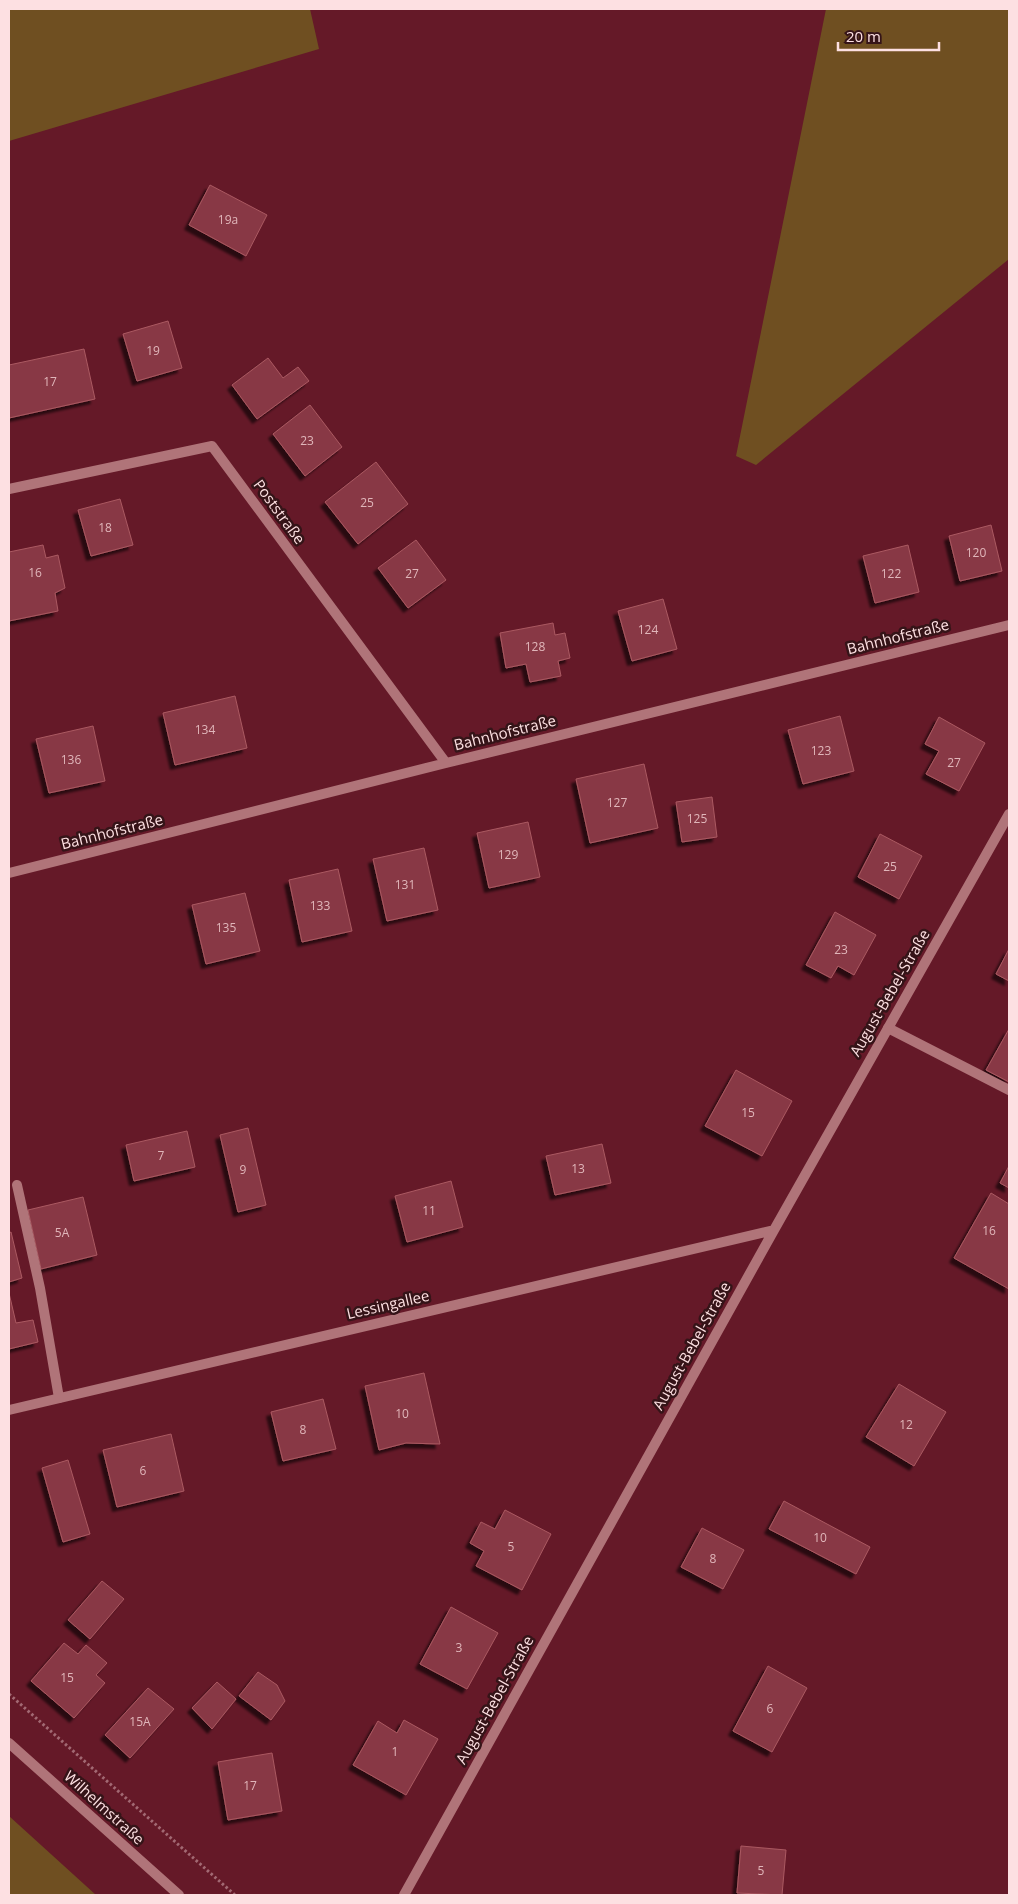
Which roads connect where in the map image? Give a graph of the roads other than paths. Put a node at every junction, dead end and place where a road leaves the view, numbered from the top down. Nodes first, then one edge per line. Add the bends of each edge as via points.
1 (9, 489) edge
2 (1009, 625) edge
3 (446, 763) junction
4 (1009, 814) edge
5 (9, 873) edge
6 (888, 1028) junction
7 (1009, 1090) edge
8 (17, 1185) dead end
9 (774, 1230) junction
10 (59, 1398) junction
11 (9, 1410) edge
12 (9, 1743) edge
13 (179, 1895) edge
14 (404, 1895) edge

1 - 3 street, Poststraße via 212,446
2 - 3 street, Bahnhofstraße
3 - 5 street, Bahnhofstraße
4 - 6 street, August-Bebel-Straße
6 - 7 street
6 - 9 street, August-Bebel-Straße
8 - 10 street via 40,1288
9 - 10 street, Lessingallee
9 - 14 street, August-Bebel-Straße
10 - 11 street, Lessingallee
12 - 13 street, Wilhelmstraße

